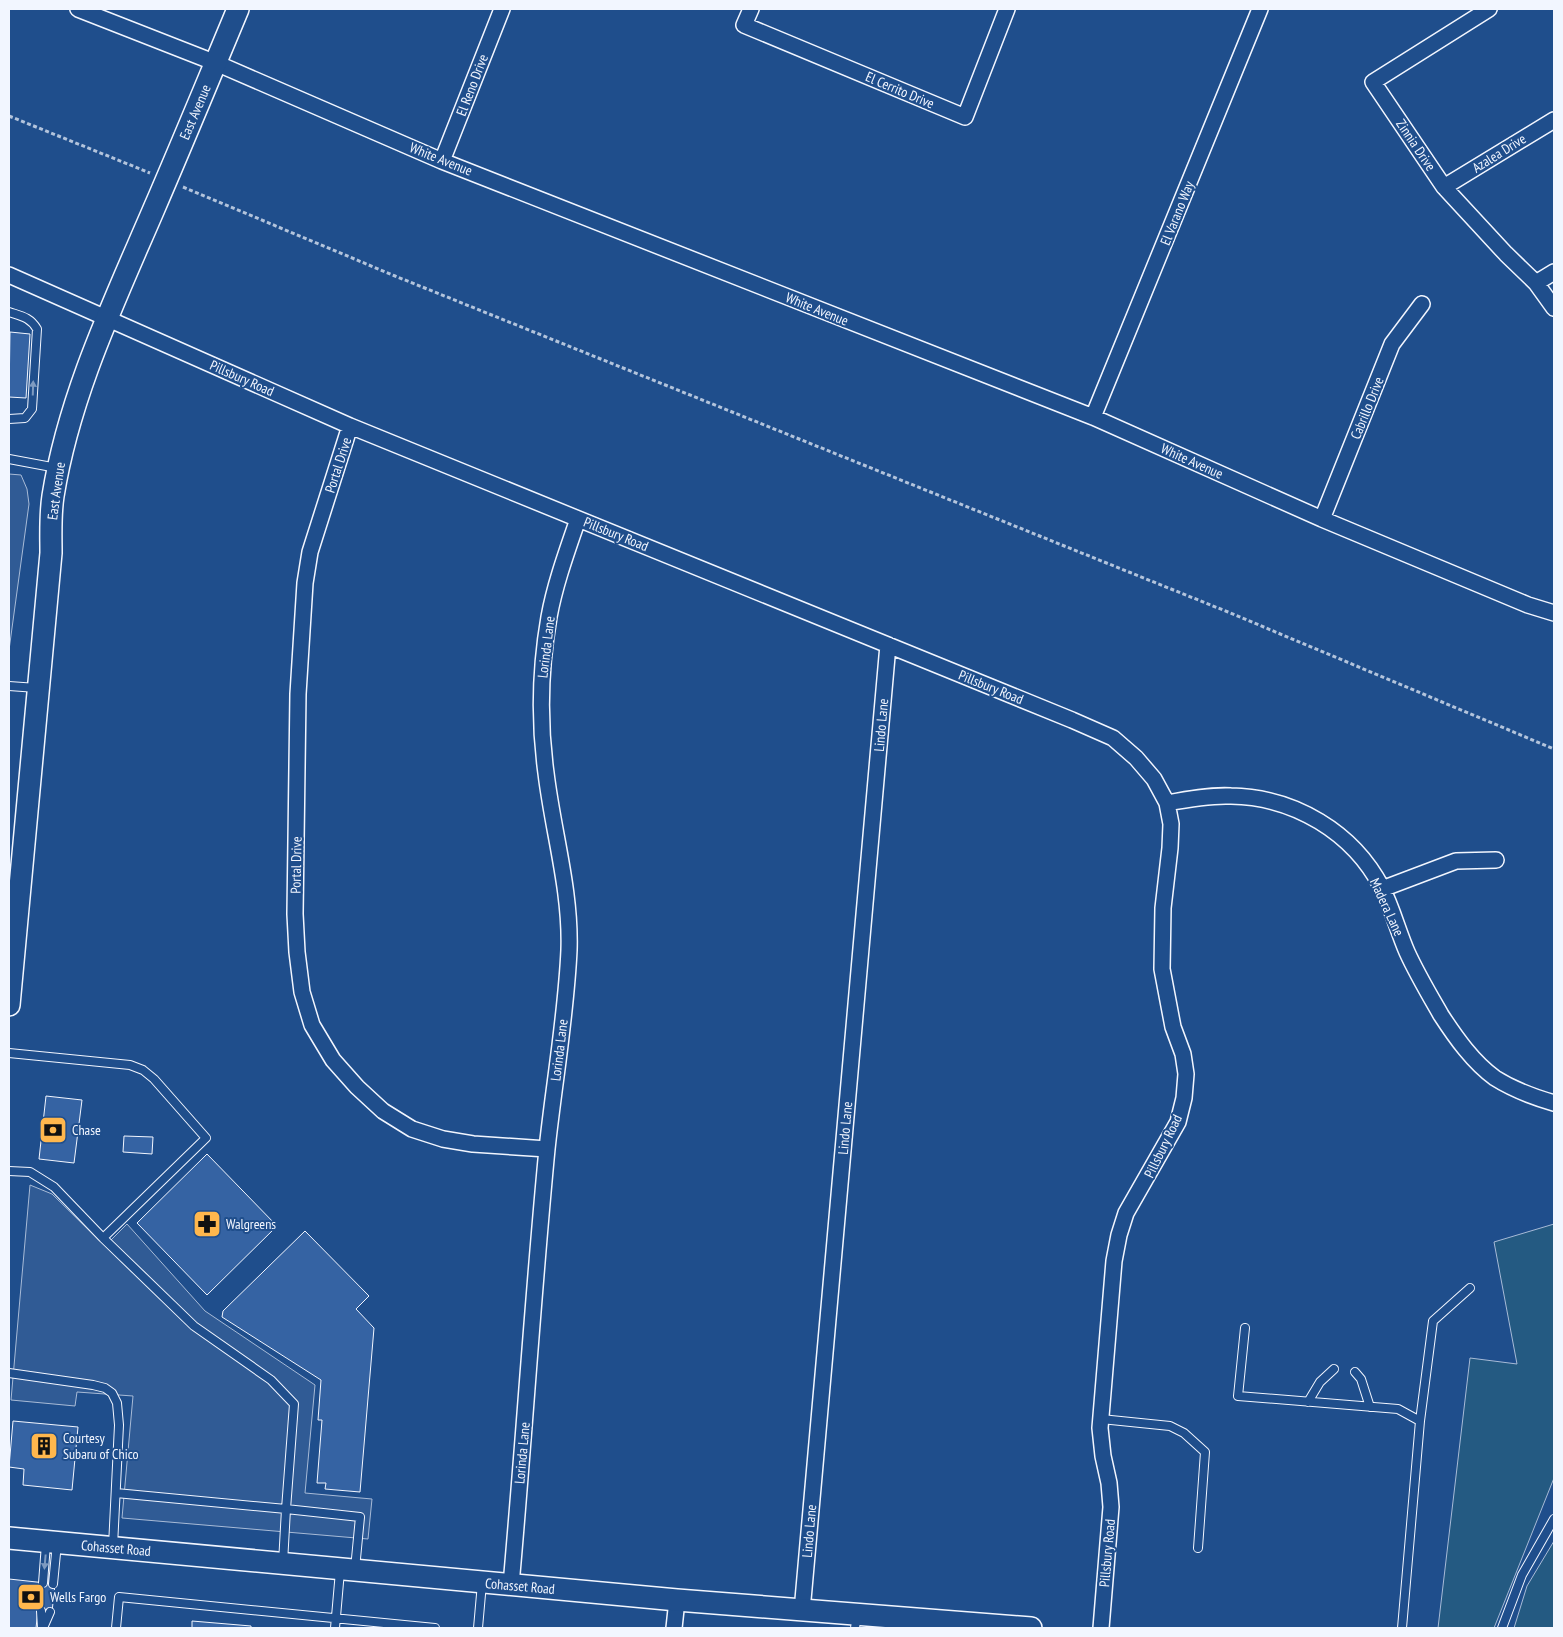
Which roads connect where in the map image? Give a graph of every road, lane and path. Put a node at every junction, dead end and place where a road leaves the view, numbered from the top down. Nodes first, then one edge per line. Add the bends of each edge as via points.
1 (78, 9) edge
2 (238, 9) edge
3 (502, 9) edge
4 (751, 9) edge
5 (1007, 9) edge
6 (1260, 9) edge
7 (1489, 9) edge
8 (216, 63) junction
9 (9, 116) edge
10 (1554, 120) edge
11 (442, 161) junction
12 (167, 180) junction
13 (1444, 187) junction
14 (1554, 272) edge
15 (9, 275) edge
16 (1536, 283) junction
17 (1422, 304) dead end
18 (1554, 308) edge
19 (9, 312) edge
20 (107, 317) junction
21 (1093, 417) junction
22 (9, 419) edge
23 (350, 426) junction
24 (9, 460) edge
25 (58, 468) junction
26 (578, 519) junction
27 (1322, 519) junction
28 (1554, 613) edge
29 (888, 645) junction
30 (9, 686) edge
31 (37, 688) junction
32 (1554, 749) edge
33 (1167, 803) junction
34 (1496, 860) dead end
35 (1382, 888) junction
36 (9, 1005) edge
37 (9, 1054) edge
38 (1554, 1103) edge
39 (547, 1149) junction
40 (9, 1171) edge
41 (103, 1238) junction
42 (1470, 1288) dead end
43 (1245, 1328) dead end
44 (1334, 1369) dead end
45 (1355, 1372) dead end
46 (9, 1373) edge
47 (1308, 1402) junction
48 (1370, 1407) junction
49 (1101, 1419) junction
50 (1420, 1421) junction
51 (116, 1493) junction
52 (286, 1509) junction
53 (1554, 1520) edge
54 (9, 1538) edge
55 (52, 1542) junction
56 (113, 1548) junction
57 (1198, 1548) dead end
58 (283, 1564) junction
59 (348, 1570) junction
60 (43, 1583) dead end
61 (482, 1583) junction
62 (53, 1584) dead end
63 (511, 1585) junction
64 (677, 1600) junction
65 (41, 1611) dead end
66 (802, 1611) junction
67 (50, 1612) dead end
68 (336, 1618) junction
69 (856, 1622) edge
70 (956, 1625) edge
71 (43, 1628) edge
72 (116, 1628) edge
73 (335, 1628) edge
74 (435, 1628) edge
75 (478, 1628) edge
76 (674, 1628) edge
77 (1031, 1628) edge
78 (1101, 1628) edge
79 (1402, 1628) edge
80 (1502, 1628) edge

1 - 8 street, White Avenue
2 - 8 main road, East Avenue
3 - 11 street, El Reno Drive
4 - 5 street, El Cerrito Drive via 744,25 964,117
6 - 21 street, El Varano Way
7 - 13 street, Zinnia Drive via 1373,82
8 - 11 street, White Avenue
8 - 12 main road, East Avenue
9 - 12 path
10 - 13 street, Azalea Drive
11 - 21 street, White Avenue
12 - 20 main road, East Avenue
12 - 32 path via 395,276 1210,604
13 - 16 street, Zinnia Drive
14 - 16 street
15 - 20 street, Pillsbury Road
16 - 18 street, Zinnia Drive
17 - 27 street, Cabrillo Drive via 1392,344
22 -> 19 lane via 25,418 32,409 37,329 26,317
20 - 23 street, Pillsbury Road
20 - 25 main road, East Avenue via 78,391
21 - 27 street, White Avenue
23 - 26 street, Pillsbury Road
23 - 39 street, Portal Drive via 310,552 305,583 298,694 295,914 302,992 312,1025 333,1060 356,1087 412,1129 473,1144
24 - 25 lane
25 - 31 main road, East Avenue
26 - 29 street, Pillsbury Road
26 - 39 street, Lorinda Lane via 549,615 541,696 546,776 568,909 569,939
27 - 28 street, White Avenue
29 - 33 street, Pillsbury Road via 1113,738 1154,779
29 - 66 street, Lindo Lane
30 - 31 lane
31 - 36 main road, East Avenue
33 - 35 street, Madera Lane via 1232,796 1261,798 1290,807 1321,821 1346,841
33 - 49 street, Pillsbury Road via 1171,824 1163,908 1162,969 1173,1027 1183,1054 1186,1074 1184,1098 1178,1122 1126,1214 1119,1235
34 - 35 street via 1456,861
35 - 38 street, Madera Lane via 1419,977 1452,1032 1495,1077 1524,1094
37 - 41 lane via 122,1064 143,1070 206,1138
39 - 63 street, Lorinda Lane
40 - 41 lane via 30,1172 54,1187
41 - 52 lane via 194,1326 271,1380 294,1404
42 - 50 lane via 1433,1321
43 - 47 lane via 1238,1396
44 - 47 lane via 1320,1382
45 - 48 lane
46 - 51 lane via 93,1385 112,1393 118,1403 119,1425
47 - 48 lane
48 - 50 lane via 1398,1409
49 - 57 lane via 1170,1426 1184,1433 1205,1452
49 - 78 street, Pillsbury Road via 1111,1507
50 - 79 lane
51 - 52 lane
51 - 56 lane
52 - 58 lane
52 - 59 lane via 360,1517
53 - 80 lane via 1522,1575
54 - 55 main road, Cohasset Road
55 - 56 main road, Cohasset Road
55 -> 60 lane
55 - 62 lane
56 - 58 main road, Cohasset Road
58 - 59 main road, Cohasset Road
59 - 61 main road, Cohasset Road
59 - 68 lane
61 - 63 main road, Cohasset Road
61 - 75 lane
63 - 64 main road, Cohasset Road
64 - 66 main road, Cohasset Road
64 - 76 street
65 - 71 lane
66 - 69 main road, Cohasset Road
67 - 71 lane
68 - 72 lane via 119,1597
68 - 73 lane
68 - 74 lane
69 - 70 main road, Cohasset Road
70 - 77 main road, Cohasset Road

